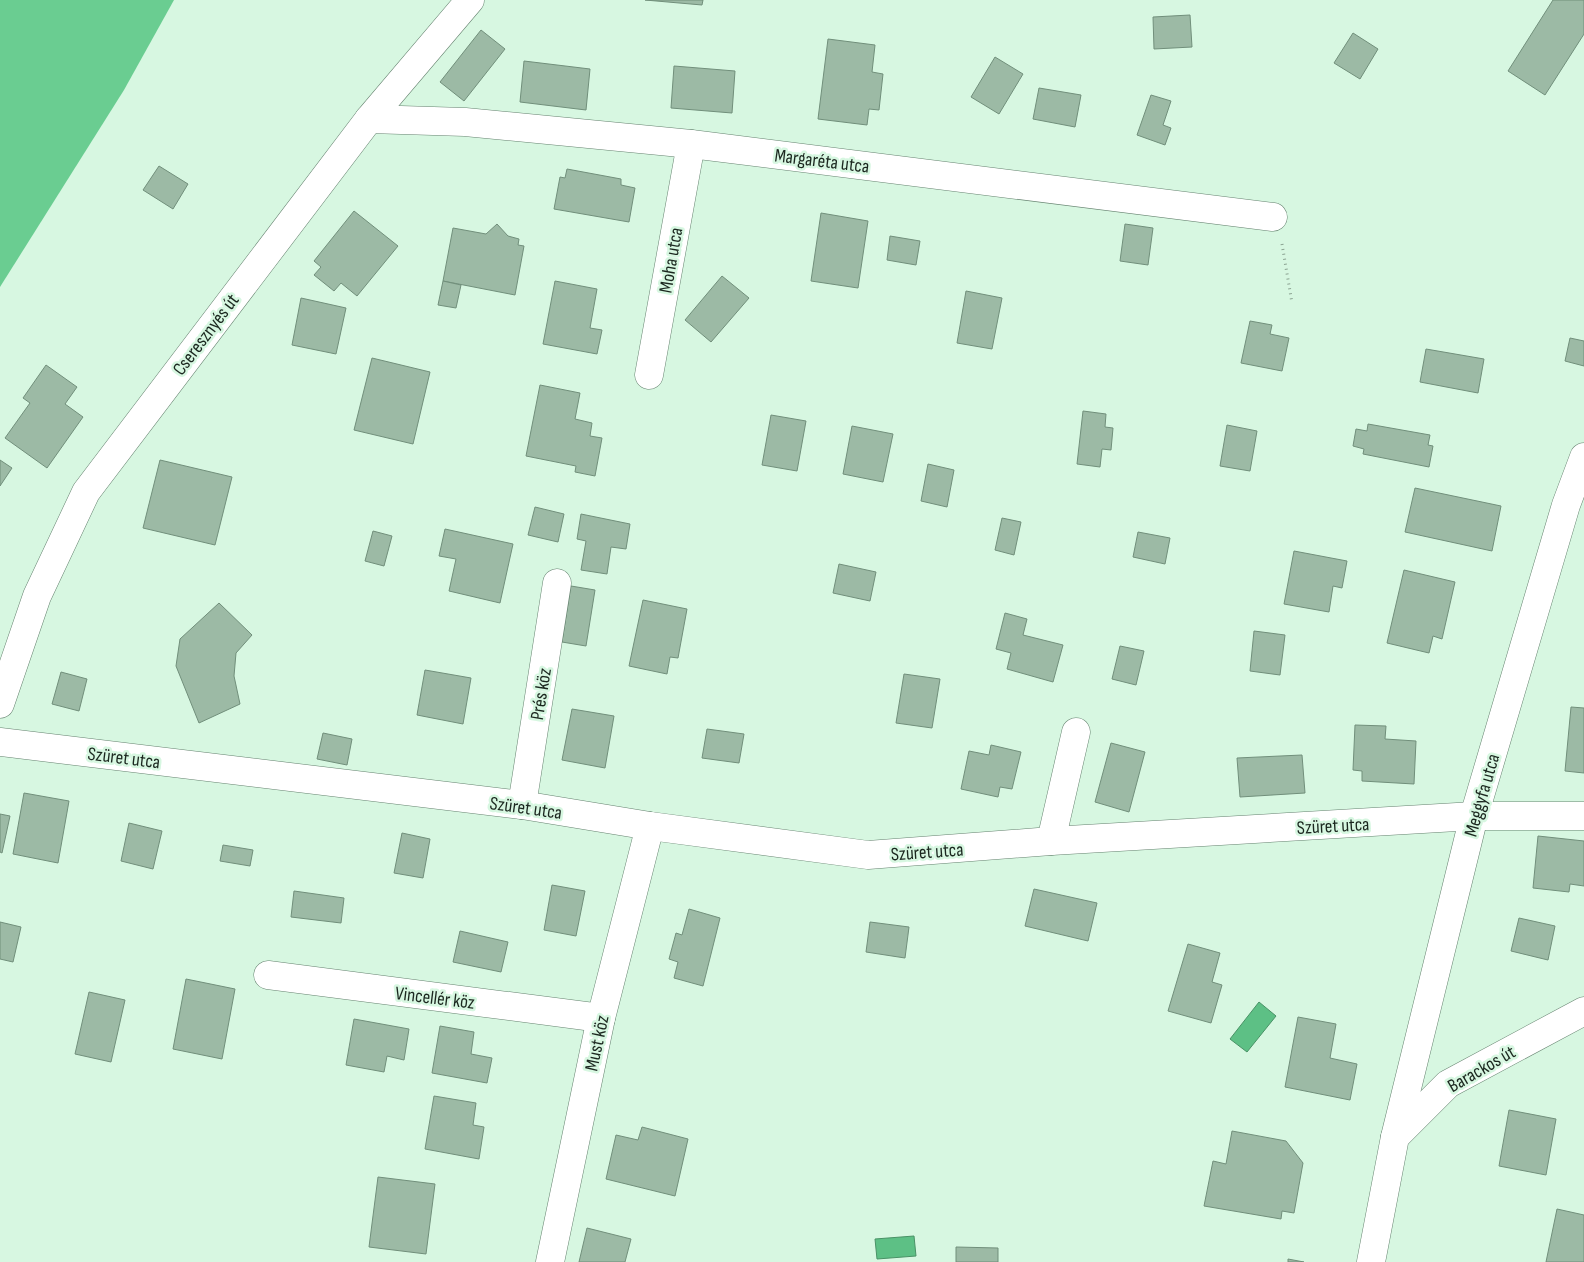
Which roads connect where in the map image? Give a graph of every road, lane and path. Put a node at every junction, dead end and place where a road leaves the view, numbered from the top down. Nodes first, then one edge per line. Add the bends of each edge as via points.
1 (470, 0) edge
2 (369, 119) junction
3 (691, 144) junction
4 (1273, 217) joint
5 (1292, 303) dead end
6 (650, 375) dead end
7 (1584, 457) edge
8 (1575, 505) edge
9 (557, 583) dead end
10 (0, 704) edge
11 (1076, 732) dead end
12 (0, 742) edge
13 (522, 805) junction
14 (1474, 816) junction
15 (1584, 816) edge
16 (650, 826) junction
17 (1052, 841) junction
18 (268, 975) dead end
19 (1584, 1011) edge
20 (601, 1018) junction
21 (1395, 1137) junction
22 (550, 1262) edge
23 (1371, 1262) edge

1 - 2 street, Cseresznyés út
2 - 3 street, Margaréta utca via 465,122
2 - 10 street, Cseresznyés út via 86,492 37,596
3 - 4 street, Margaréta utca
3 - 6 street, Moha utca
4 - 5 path via 1278,222
7 - 8 street, Meggyfa utca
8 - 14 street, Meggyfa utca
9 - 13 street, Prés köz
11 - 17 street
12 - 13 street, Szüret utca
13 - 16 street, Szüret utca
14 - 15 street, Szüret utca
14 - 17 street, Szüret utca
14 - 21 street, Meggyfa utca
16 - 17 street, Szüret utca via 868,855
16 - 20 street, Must köz
18 - 20 street, Vincellér köz
19 - 21 street, Barackos út via 1448,1084
20 - 22 street, Must köz
21 - 23 street

